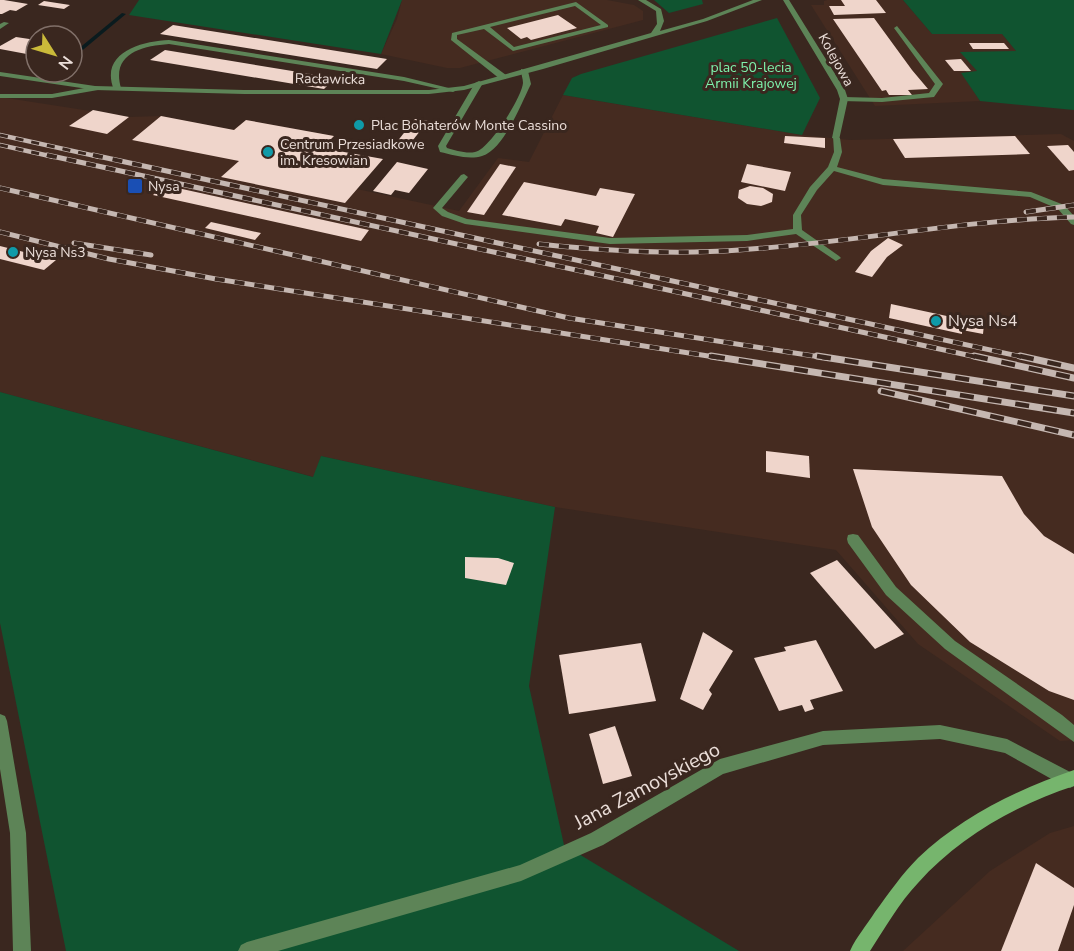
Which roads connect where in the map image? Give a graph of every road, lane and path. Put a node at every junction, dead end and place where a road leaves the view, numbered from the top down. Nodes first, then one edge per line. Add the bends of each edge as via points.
1 (641, 0) edge
2 (759, 0) edge
3 (786, 0) edge
4 (486, 27) junction
5 (897, 28) dead end
6 (653, 35) junction
7 (524, 71) junction
8 (0, 74) edge
9 (502, 77) junction
10 (480, 83) junction
11 (95, 88) junction
12 (117, 88) junction
13 (453, 90) junction
14 (0, 96) edge
15 (844, 99) junction
16 (832, 168) junction
17 (464, 177) dead end
18 (1074, 222) edge
19 (798, 231) junction
20 (836, 258) dead end
21 (853, 539) dead end
22 (0, 721) edge
23 (1074, 735) edge
24 (1072, 779) edge
25 (22, 951) edge
26 (247, 951) edge
27 (859, 951) edge

1 - 6 street via 659,10 662,20
2 - 6 street, Racławicka
3 - 15 street, Kolejowa
4 - 4 street via 513,49 606,26 576,4
4 - 9 street via 453,34 454,40
5 - 15 street via 939,84 931,95
6 - 7 street, Racławicka
7 - 9 street, Racławicka
7 - 10 street via 527,84 493,147 474,155 442,150
8 - 11 street, Racławicka
9 - 10 street, Racławicka
10 - 13 street, Racławicka
11 - 12 street, Racławicka
11 - 14 street via 52,96
12 - 13 street, Racławicka via 382,94
12 - 13 street via 114,74 118,62 143,45 169,42
15 - 16 street, Kolejowa via 836,138 838,152
16 - 18 street via 883,183 1031,195 1061,207
16 - 19 street via 796,215
17 - 19 street via 437,208 465,221 610,241 747,238
19 - 20 street
21 - 23 street via 891,591 950,645
22 - 25 street via 18,833
24 - 26 street, Jana Zamoyskiego via 1007,746 940,732 823,738 720,767 597,839 521,873
24 - 27 street via 1025,795 950,842 911,878

